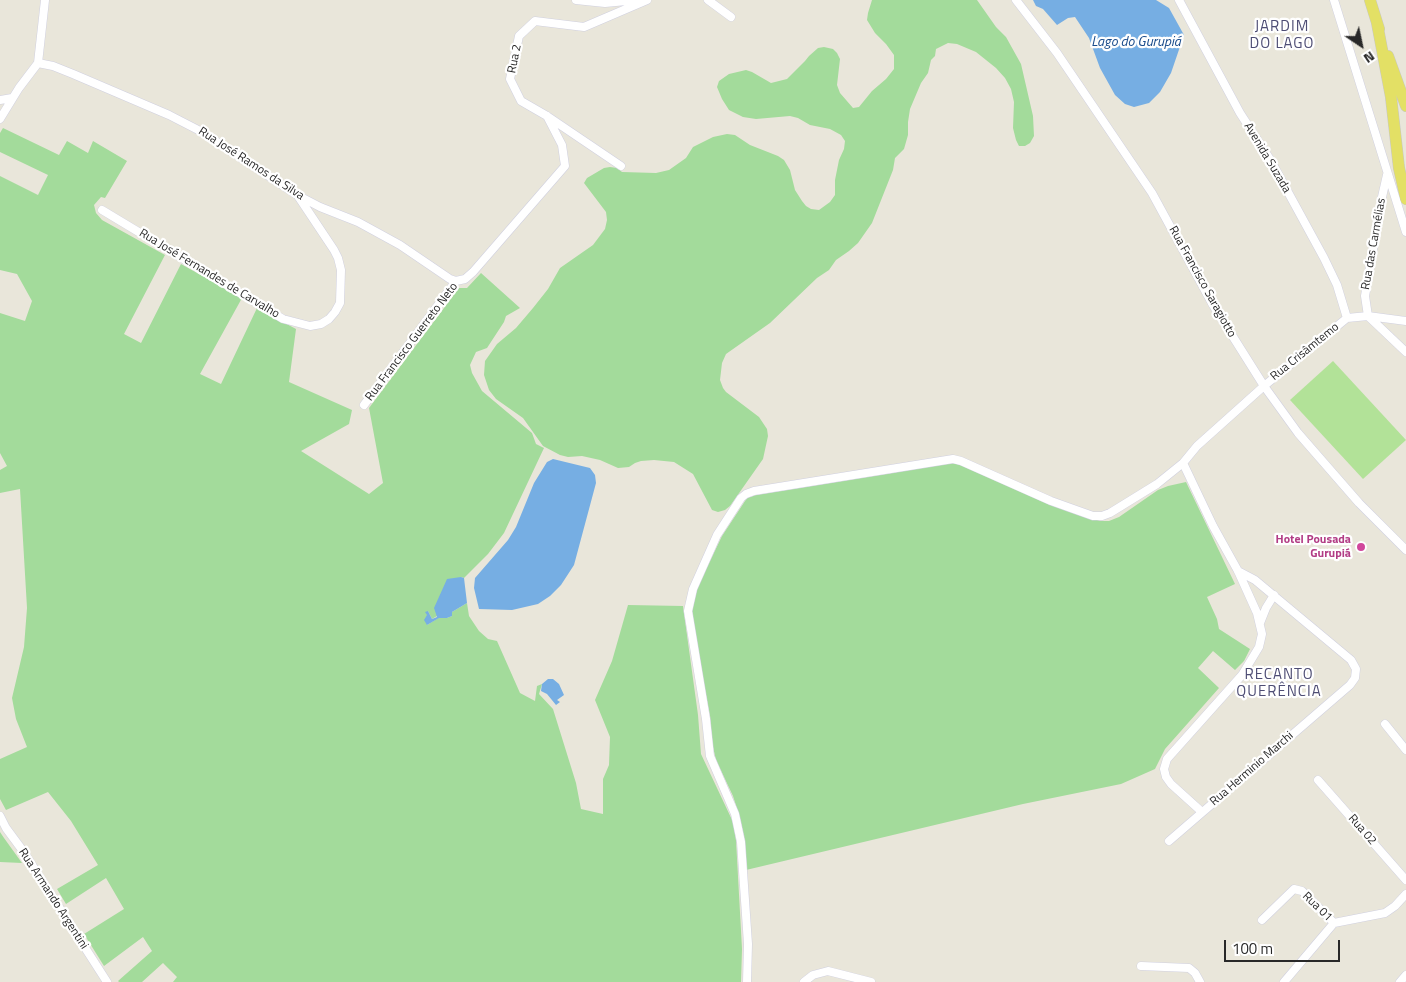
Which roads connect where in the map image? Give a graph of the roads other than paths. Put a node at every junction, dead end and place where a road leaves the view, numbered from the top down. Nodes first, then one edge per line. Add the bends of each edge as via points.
1 (45, 0) edge
2 (576, 0) edge
3 (637, 0) edge
4 (647, 0) edge
5 (708, 0) edge
6 (1016, 0) edge
7 (1179, 0) edge
8 (1334, 0) edge
9 (1370, 0) edge
10 (605, 1) edge
11 (730, 17) dead end
12 (1377, 23) junction
13 (38, 63) junction
14 (12, 98) junction
15 (0, 100) edge
16 (1406, 106) edge
17 (547, 116) junction
18 (0, 119) edge
19 (621, 166) dead end
20 (1388, 173) junction
21 (297, 195) junction
22 (1406, 199) edge
23 (102, 210) dead end
24 (1406, 232) edge
25 (456, 281) junction
26 (1368, 316) junction
27 (1347, 318) junction
28 (1406, 322) edge
29 (1406, 352) edge
30 (1264, 386) junction
31 (364, 405) dead end
32 (1183, 463) junction
33 (1406, 550) edge
34 (1238, 571) junction
35 (1274, 595) junction
36 (1260, 623) junction
37 (1385, 724) dead end
38 (1406, 750) edge
39 (1318, 780) dead end
40 (1202, 812) junction
41 (0, 816) edge
42 (1169, 841) dead end
43 (1406, 880) edge
44 (1406, 894) edge
45 (1262, 920) dead end
46 (1334, 923) junction
47 (1141, 966) dead end
48 (1406, 975) edge
49 (107, 982) edge
50 (747, 982) edge
51 (804, 982) edge
52 (871, 982) edge
53 (1200, 982) edge
54 (1284, 982) edge
55 (1400, 982) edge

1 - 13 street
2 - 10 street
3 - 10 street
4 - 17 street, Rua 2 via 584,27 535,21 519,36 510,79 521,101
5 - 11 street
6 - 30 street, Rua Francisco Saragiotto via 1057,53 1152,193 1213,305
7 - 27 street, Avenida Suzada via 1324,258
8 - 20 street
9 - 12 main road
12 - 16 main road
12 - 22 main road
13 - 14 street
13 - 21 street, Rua José Ramos da Silva via 60,68 169,115 202,132
14 - 15 street
14 - 18 street
17 - 19 street, Rua 2
17 - 25 street, Rua Francisco Guerreto Neto via 562,145 565,166 473,272
20 - 24 street
20 - 26 street, Rua das Carmélias via 1365,296
21 - 23 street, Rua José Fernandes de Carvalho via 334,250 341,270 340,303 329,319 310,326 283,319
21 - 25 street, Rua José Ramos da Silva via 400,245
25 - 31 street, Rua Francisco Guerreto Neto
26 - 27 street
26 - 28 street
26 - 29 street
27 - 30 street, Rua Crisâmtemo
30 - 32 street via 1197,446
30 - 33 street, Rua Francisco Saragiotto via 1298,433 1359,503
32 - 34 street, Rua Herminio Marchi
32 - 50 street via 1157,484 1102,516 1051,502 953,459 754,491 741,498 717,535 692,589 688,611 710,756 734,814 741,842 748,944
34 - 35 street, Rua Herminio Marchi
34 - 36 street, Rua Herminio Marchi
35 - 36 street
35 - 40 street, Rua Herminio Marchi via 1351,660 1356,669 1355,678
36 - 40 street, Rua Herminio Marchi via 1259,647 1242,675 1167,759 1166,776
37 - 38 street
39 - 43 street, Rua 02
40 - 42 street
41 - 49 street, Rua Armando Argentini
44 - 46 street, Rua 01 via 1384,913
45 - 46 street, Rua 01 via 1294,889 1302,891
46 - 54 street
47 - 53 street via 1189,968
48 - 55 street
51 - 52 street via 813,975 828,972

